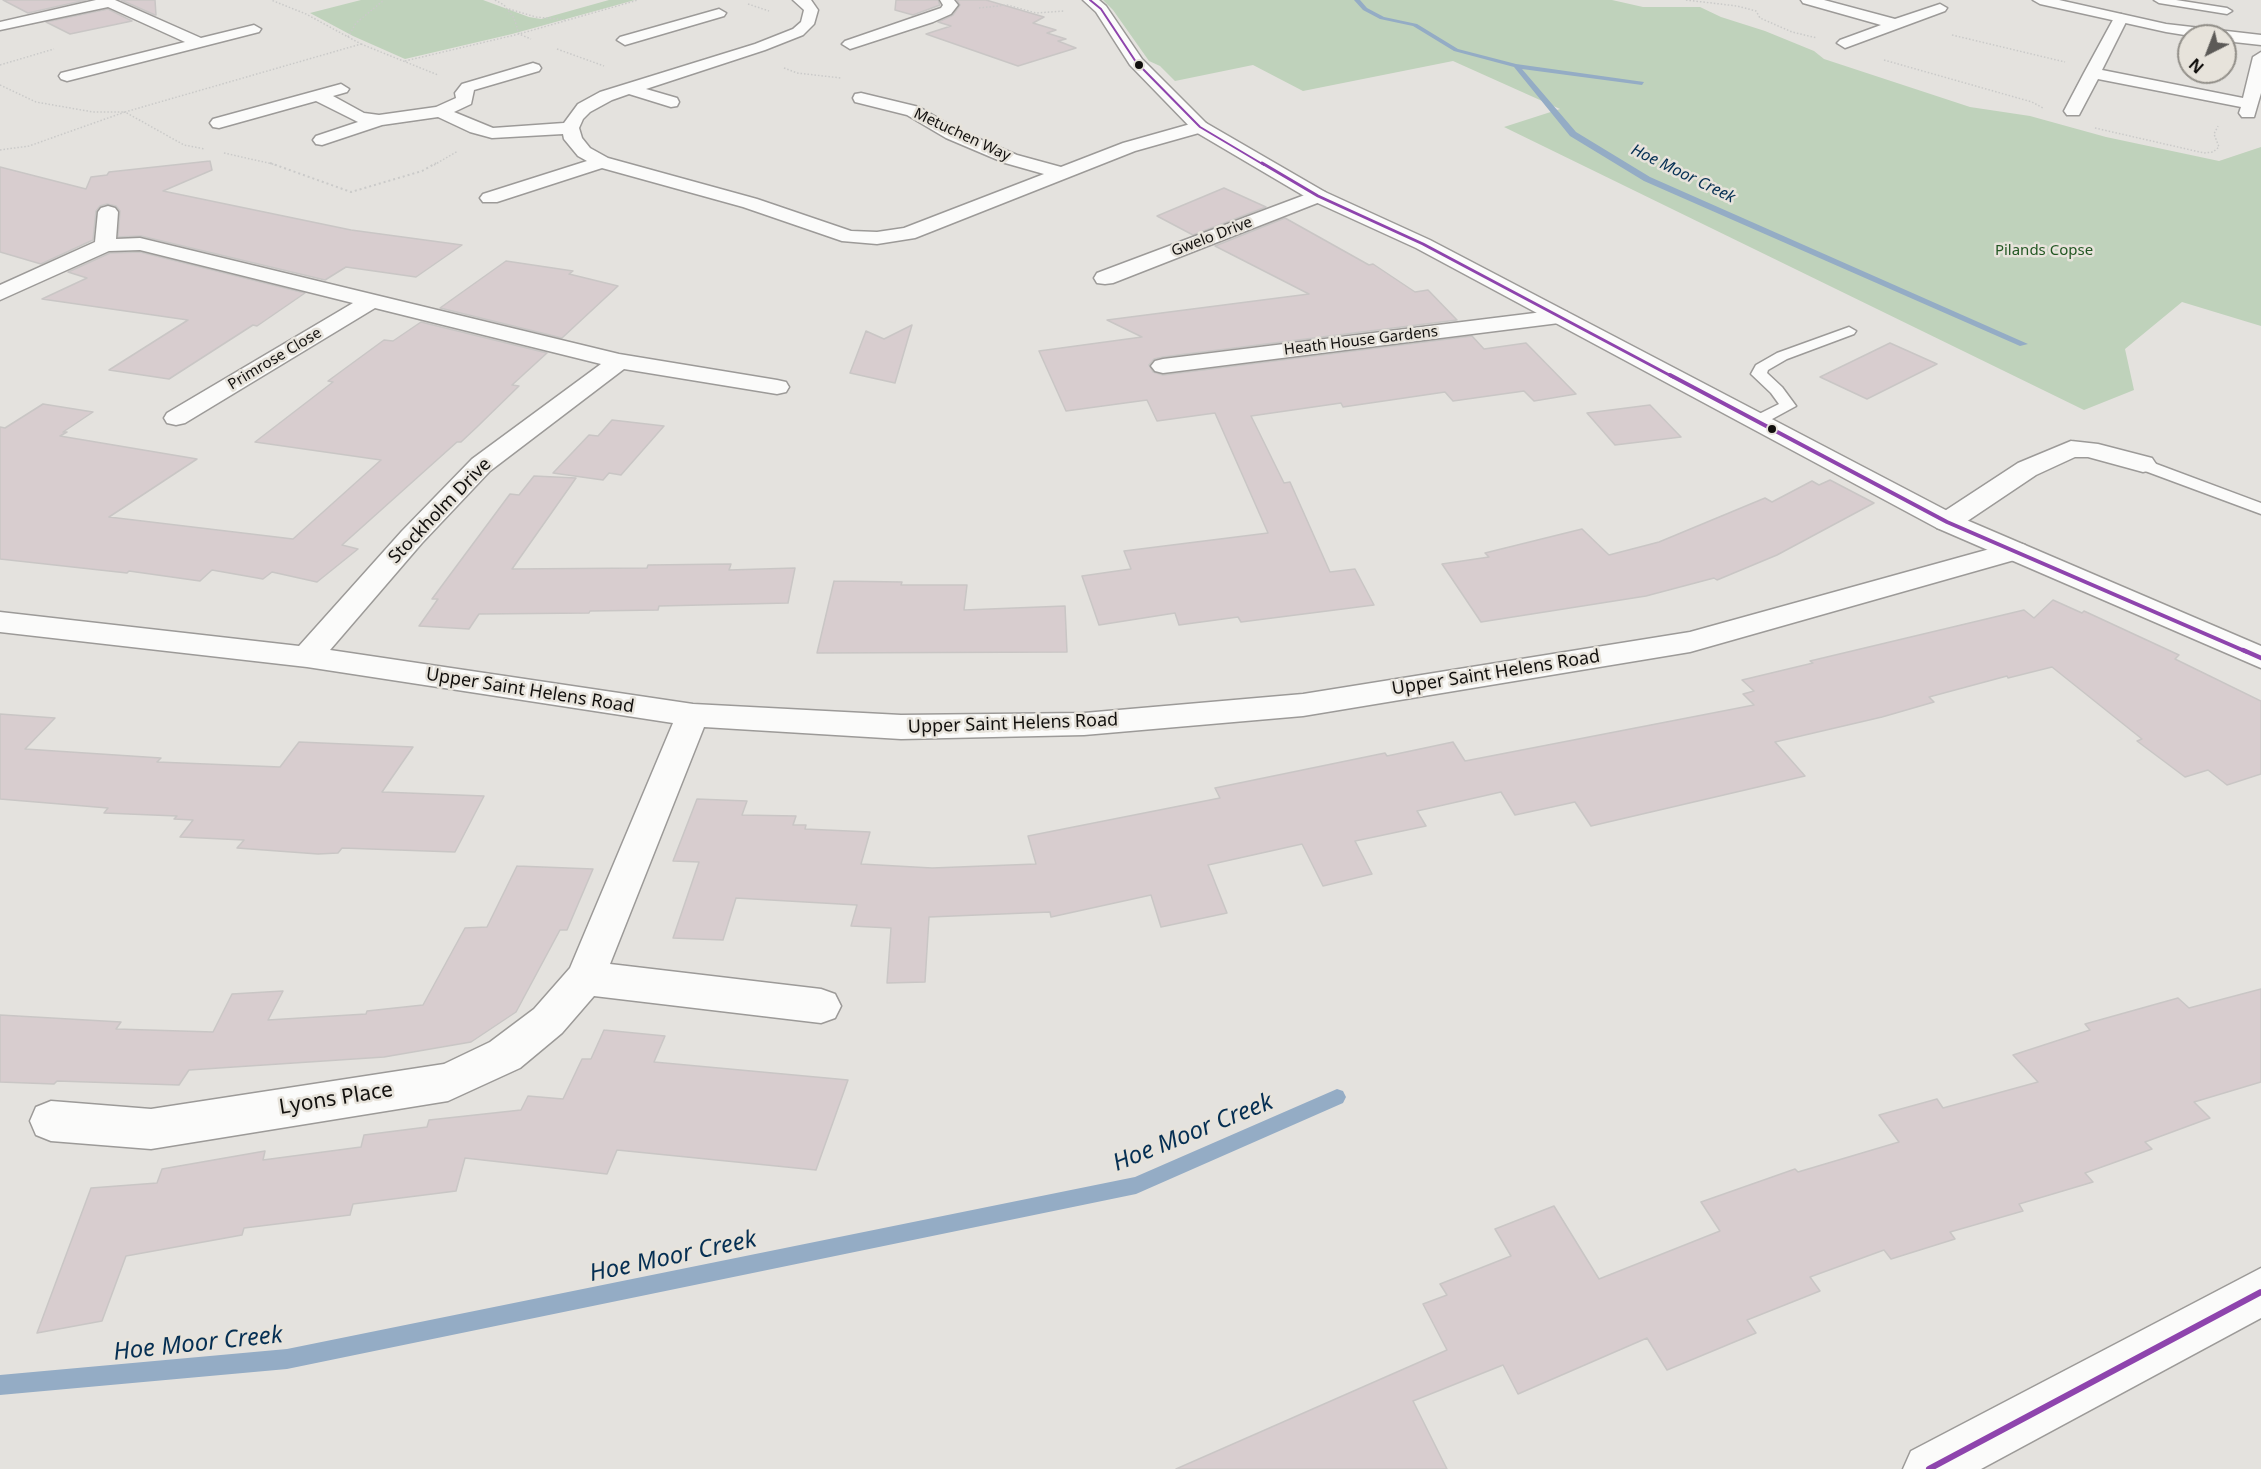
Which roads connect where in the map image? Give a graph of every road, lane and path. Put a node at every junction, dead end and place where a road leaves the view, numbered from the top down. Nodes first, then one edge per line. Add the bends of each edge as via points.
1 (272, 0) edge
2 (384, 0) edge
3 (495, 0) edge
4 (623, 0) edge
5 (638, 0) edge
6 (800, 0) edge
7 (1686, 0) edge
8 (1808, 0) edge
9 (2040, 0) edge
10 (2159, 0) edge
11 (106, 1) edge
12 (620, 5) junction
13 (946, 5) edge
14 (1096, 5) edge
15 (1940, 8) dead end
16 (507, 9) junction
17 (2227, 11) dead end
18 (719, 13) dead end
19 (2121, 18) junction
20 (570, 20) junction
21 (1896, 24) junction
22 (0, 26) edge
23 (664, 28) junction
24 (2177, 28) edge
25 (254, 29) dead end
26 (519, 34) junction
27 (348, 37) junction
28 (2237, 37) edge
29 (859, 38) dead end
30 (697, 39) dead end
31 (1822, 39) dead end
32 (625, 40) dead end
33 (2261, 40) edge
34 (200, 42) junction
35 (540, 42) dead end
36 (1845, 43) dead end
37 (361, 44) junction
38 (719, 45) dead end
39 (551, 46) dead end
40 (64, 47) dead end
41 (741, 52) junction
42 (2261, 57) edge
43 (1881, 58) dead end
44 (405, 61) junction
45 (122, 63) junction
46 (0, 64) edge
47 (533, 68) dead end
48 (2093, 71) junction
49 (147, 75) dead end
50 (67, 76) dead end
51 (646, 82) junction
52 (0, 86) edge
53 (345, 88) dead end
54 (627, 88) junction
55 (319, 96) junction
56 (469, 96) junction
57 (861, 98) joint
58 (671, 102) dead end
59 (2045, 109) dead end
60 (2073, 111) dead end
61 (125, 112) junction
62 (440, 112) junction
63 (380, 120) junction
64 (2222, 121) dead end
65 (219, 123) dead end
66 (1200, 127) junction
67 (570, 128) junction
68 (2093, 128) dead end
69 (492, 133) junction
70 (322, 140) dead end
71 (205, 149) dead end
72 (0, 150) edge
73 (216, 152) dead end
74 (602, 162) junction
75 (1061, 173) junction
76 (1318, 196) junction
77 (490, 198) dead end
78 (108, 212) dead end
79 (105, 245) junction
80 (1106, 278) dead end
81 (0, 293) edge
82 (374, 300) junction
83 (1559, 316) junction
84 (1850, 331) dead end
85 (619, 361) junction
86 (1163, 366) dead end
87 (777, 387) dead end
88 (149, 419) dead end
89 (1757, 421) junction
90 (2143, 464) joint
91 (2261, 508) edge
92 (1947, 522) junction
93 (2015, 551) junction
94 (0, 622) edge
95 (306, 657) junction
96 (2261, 658) edge
97 (693, 715) junction
98 (585, 978) junction
99 (821, 1006) dead end
100 (51, 1121) dead end
101 (2261, 1292) edge
102 (1929, 1469) edge

1 - 27 path
2 - 27 path via 356,23
3 - 16 path
4 - 12 path
5 - 12 path
6 - 41 street via 811,10 807,24 784,39
7 - 31 path via 1756,11 1760,18 1792,32
8 - 21 street
9 - 19 street
10 - 17 lane
11 - 22 street
11 - 34 street
12 - 20 path
13 - 14 path via 1007,5 1036,13
13 - 29 street via 928,19
14 - 66 street via 1136,62
15 - 21 street
16 - 20 path
16 - 26 path
18 - 23 street
19 - 24 street
19 - 48 street
20 - 26 path
21 - 36 street
21 - 48 path
23 - 30 street
23 - 32 street
25 - 34 street
26 - 35 path
26 - 44 path
27 - 37 path
28 - 33 street
34 - 45 street
37 - 44 path
37 - 61 path
38 - 41 street
39 - 51 path
40 - 46 path
41 - 51 street
41 - 57 path via 798,73 863,81
42 - 48 street via 2248,109
43 - 59 path
44 - 56 path
45 - 49 street
45 - 50 street
47 - 56 street
48 - 60 street
51 - 54 street
52 - 61 path via 36,102 93,112
53 - 55 street
54 - 58 street
54 - 67 street via 584,108
55 - 63 street via 360,117
55 - 65 street
56 - 62 street
57 - 75 street, Metuchen Way via 913,111 952,134 1011,159
61 - 71 path via 184,145
61 - 72 path via 29,146
62 - 63 street
62 - 69 street
63 - 70 street
64 - 68 path via 2214,134 2219,147 2204,153
66 - 75 street via 1129,147
66 - 76 street
67 - 69 street
67 - 74 street via 584,152
69 - 73 path via 422,171 351,192 279,165
74 - 75 street via 750,203 849,237 877,238 908,234
74 - 77 street
76 - 80 street, Gwelo Drive
76 - 83 street via 1424,244
78 - 79 street
79 - 81 street
79 - 82 street via 140,244
82 - 85 street
82 - 88 street, Primrose Close via 185,422
83 - 86 street, Heath House Gardens
83 - 89 street
84 - 89 lane via 1782,356 1761,368 1759,374 1788,406
85 - 87 street
85 - 95 street, Stockholm Drive via 481,465
89 - 92 street
90 - 91 lane
90 - 92 street via 2071,449 2027,470
92 - 93 street
93 - 96 street
93 - 97 street, Upper Saint Helens Road via 1690,642 1303,705 1050,725 901,727
94 - 95 street, Upper Saint Helens Road
95 - 97 street, Upper Saint Helens Road
97 - 98 street, Lyons Place
98 - 99 street
98 - 100 street, Lyons Place via 548,1021 505,1055 448,1082 151,1129
101 - 102 street

